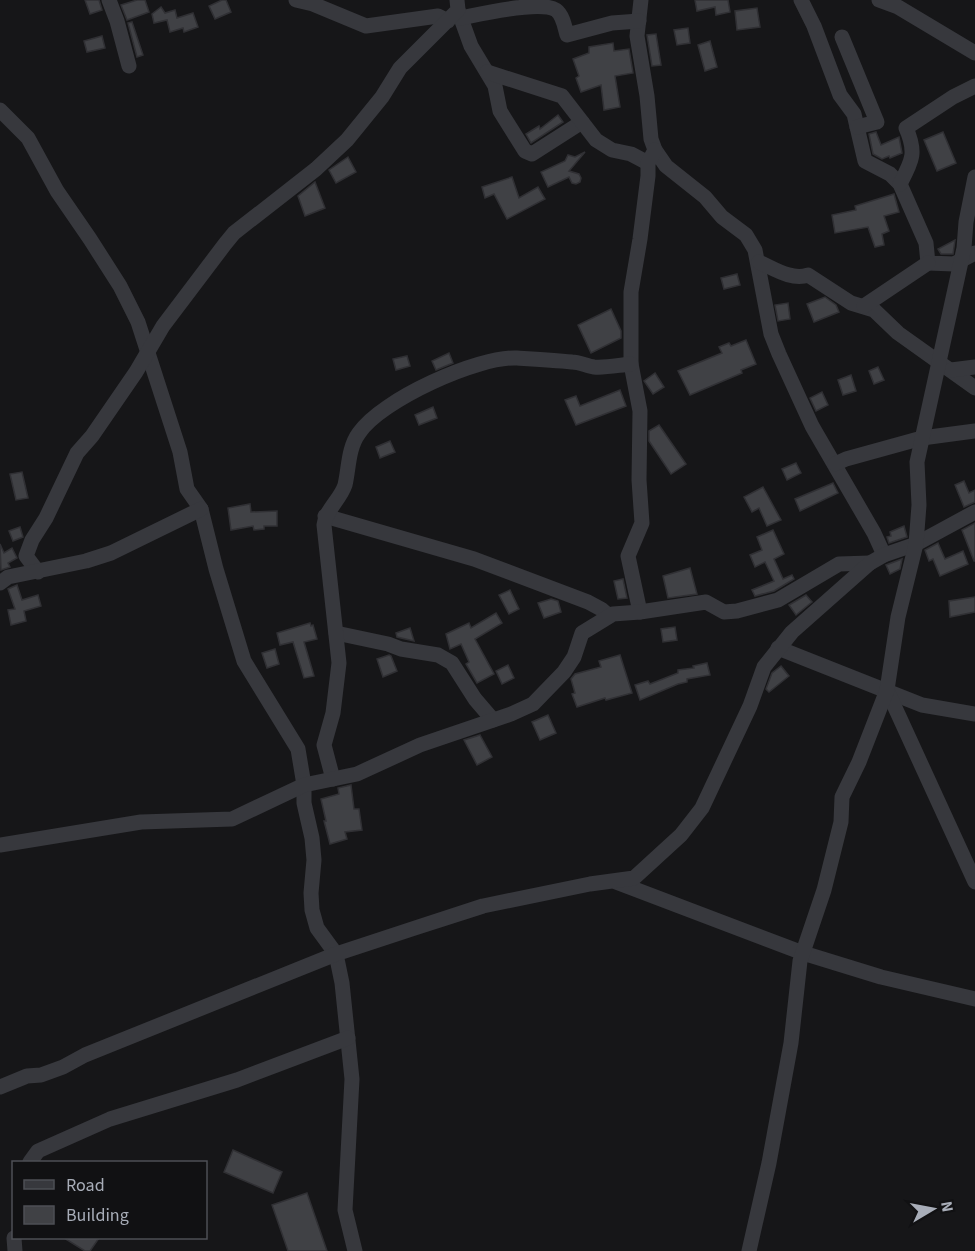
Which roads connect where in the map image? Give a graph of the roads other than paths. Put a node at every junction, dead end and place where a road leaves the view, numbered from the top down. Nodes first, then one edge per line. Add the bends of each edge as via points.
1 (109, 0) edge
2 (296, 0) edge
3 (641, 0) edge
4 (801, 0) edge
5 (879, 0) edge
6 (456, 12) edge
7 (639, 21) junction
8 (842, 37) dead end
9 (975, 53) edge
10 (129, 66) dead end
11 (487, 72) junction
12 (975, 86) edge
13 (0, 110) edge
14 (582, 122) junction
15 (857, 128) junction
16 (651, 157) junction
17 (975, 177) edge
18 (900, 184) junction
19 (975, 253) edge
20 (961, 261) junction
21 (759, 262) junction
22 (928, 263) junction
23 (864, 306) junction
24 (147, 352) junction
25 (631, 364) junction
26 (944, 366) junction
27 (975, 367) edge
28 (975, 388) edge
29 (975, 431) edge
30 (922, 438) junction
31 (835, 464) junction
32 (201, 509) junction
33 (975, 512) edge
34 (325, 516) junction
35 (916, 544) junction
36 (884, 555) junction
37 (870, 563) junction
38 (38, 572) junction
39 (0, 583) edge
40 (640, 612) junction
41 (609, 616) junction
42 (336, 633) junction
43 (778, 648) junction
44 (886, 690) junction
45 (975, 714) edge
46 (493, 720) junction
47 (333, 779) junction
48 (304, 785) junction
49 (0, 845) edge
50 (614, 881) junction
51 (975, 882) edge
52 (803, 953) junction
53 (336, 954) junction
54 (975, 999) edge
55 (348, 1038) junction
56 (0, 1087) edge
57 (31, 1161) edge
58 (355, 1251) edge
59 (749, 1251) edge

1 - 10 street
2 - 6 street via 366,26
3 - 7 street
4 - 15 street
5 - 9 street via 898,7
6 - 7 street via 532,4 556,9 567,35 612,23
6 - 11 street
6 - 24 street via 400,68 347,140 234,233
7 - 16 street via 637,36 647,96
8 - 15 street via 877,122
11 - 14 street via 562,96
11 - 14 street via 495,86 500,111 525,151 532,154
12 - 18 street via 906,128 914,145
13 - 24 street via 28,138 57,191 120,286 138,322
14 - 16 street via 596,140 612,150
15 - 18 street via 865,161
16 - 21 street via 705,197 722,217 746,235
16 - 25 street via 631,284
17 - 20 street
18 - 22 street via 926,243
19 - 20 street
20 - 22 street
20 - 26 street
21 - 23 street via 791,276 801,278 807,274 851,303
21 - 31 street via 771,334 812,426
22 - 23 street
23 - 26 street
24 - 32 street via 180,452 187,489
24 - 38 street via 93,436 77,453 32,540 26,556
25 - 34 street via 595,367 574,362 496,359 466,367 401,398 371,418 357,434 347,462 344,487
25 - 40 street via 640,411 642,523 628,556
26 - 27 street
26 - 28 street
26 - 30 street
29 - 30 street
30 - 31 street
30 - 35 street via 917,462
31 - 36 street
32 - 38 street via 111,553
32 - 48 street via 244,661 298,749
33 - 35 street
34 - 41 street via 474,559 588,602
34 - 42 street
35 - 36 street
35 - 44 street
36 - 37 street
37 - 40 street via 839,564 778,600 737,611 724,612 706,602
37 - 43 street
38 - 39 street via 8,577
40 - 41 street
41 - 46 street via 582,633 564,672 533,704
42 - 46 street via 438,655 452,663
42 - 47 street via 339,663 333,713 324,745
43 - 44 street
43 - 50 street via 764,667 702,808 681,835 634,878
44 - 45 street via 922,705
44 - 51 street
44 - 52 street via 842,797 841,822 827,878
46 - 47 street via 420,745 357,774
47 - 48 street
48 - 49 street via 232,819 141,822
48 - 53 street via 313,846 314,920
50 - 52 street
50 - 53 street via 483,906
52 - 54 street via 880,977
52 - 59 street via 791,1043
53 - 55 street
53 - 56 street via 63,1067
55 - 57 street via 237,1080 110,1119 38,1151
55 - 58 street via 352,1079 345,1210

